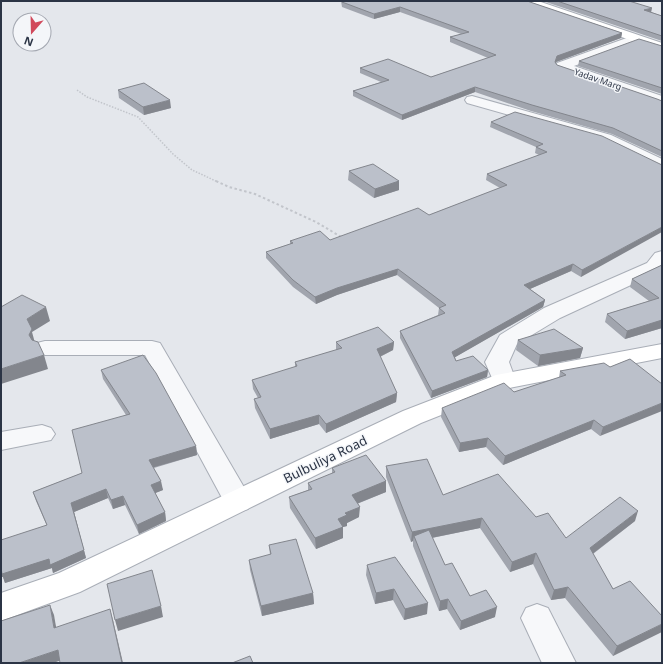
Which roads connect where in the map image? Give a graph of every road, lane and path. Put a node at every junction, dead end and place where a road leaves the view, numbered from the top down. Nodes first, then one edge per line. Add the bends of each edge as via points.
1 (527, 1) edge
2 (635, 39) junction
3 (662, 48) edge
4 (77, 90) dead end
5 (472, 100) dead end
6 (662, 101) edge
7 (662, 165) edge
8 (345, 239) edge
9 (662, 257) edge
10 (45, 348) dead end
11 (662, 352) edge
12 (504, 381) junction
13 (42, 434) dead end
14 (1, 441) edge
15 (238, 502) junction
16 (1, 606) edge
17 (537, 618) dead end
18 (559, 663) edge

1 - 2 main road
2 - 3 main road
2 - 6 street, Yadav Marg via 562,66
4 - 8 path via 87,97 138,118 192,170 206,178 255,194 316,222
5 - 7 street via 606,138
9 - 12 street via 654,267 552,313 508,340 497,362
10 - 15 street via 152,348
11 - 12 main road, Bulbuliya Road
12 - 15 main road, Bulbuliya Road via 412,417
13 - 14 street
15 - 16 main road, Bulbuliya Road via 69,583
17 - 18 street

